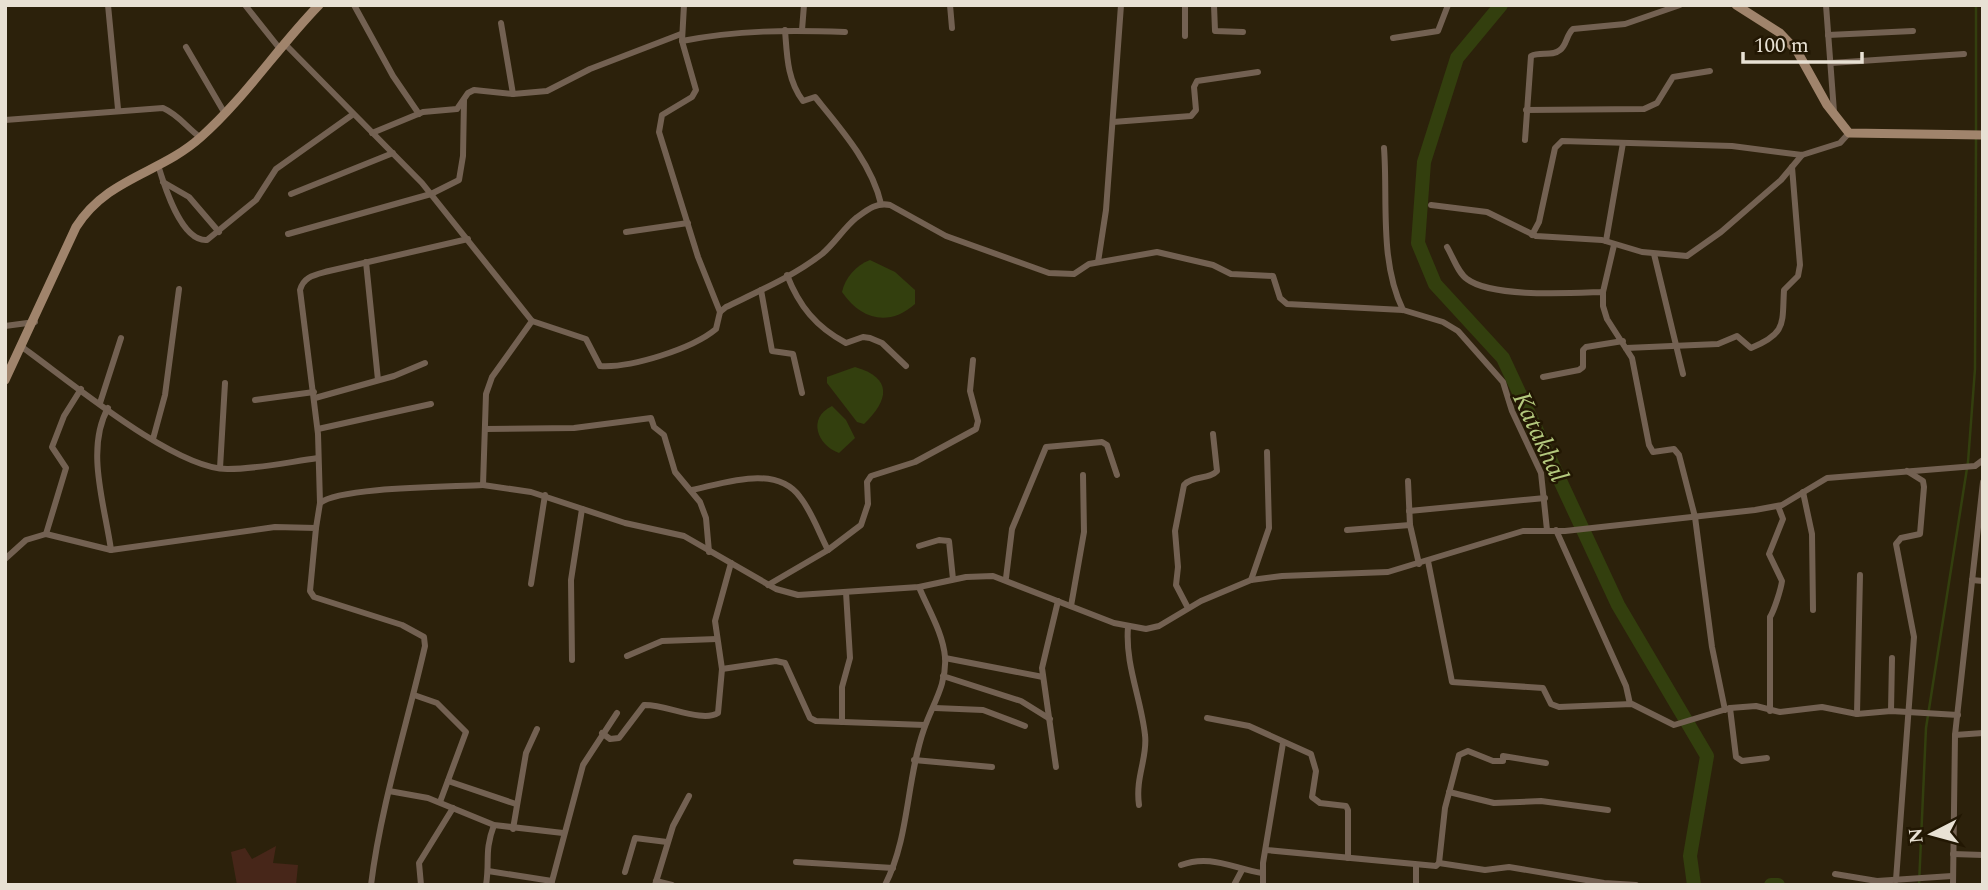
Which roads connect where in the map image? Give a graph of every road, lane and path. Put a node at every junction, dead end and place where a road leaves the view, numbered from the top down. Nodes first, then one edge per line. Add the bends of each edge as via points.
1 (108, 5) edge
2 (245, 5) edge
3 (319, 5) edge
4 (354, 5) edge
5 (684, 5) edge
6 (804, 5) edge
7 (950, 5) edge
8 (1121, 5) edge
9 (1185, 5) edge
10 (1214, 5) edge
11 (1448, 5) edge
12 (1679, 5) edge
13 (1736, 5) edge
14 (1826, 5) edge
15 (501, 23) dead end
16 (952, 28) dead end
17 (785, 30) junction
18 (802, 30) junction
19 (1913, 31) dead end
20 (845, 32) dead end
21 (1242, 32) dead end
22 (1828, 35) junction
23 (1185, 36) dead end
24 (682, 38) junction
25 (1393, 38) dead end
26 (282, 46) junction
27 (186, 47) dead end
28 (1964, 54) dead end
29 (1831, 63) junction
30 (1710, 71) dead end
31 (1258, 72) dead end
32 (513, 94) junction
33 (464, 99) junction
34 (118, 109) junction
35 (1526, 110) junction
36 (224, 112) junction
37 (419, 114) junction
38 (1834, 114) junction
39 (352, 115) junction
40 (5, 120) edge
41 (1113, 122) junction
42 (372, 133) junction
43 (1849, 133) junction
44 (1983, 135) edge
45 (201, 138) junction
46 (1525, 140) dead end
47 (1623, 143) junction
48 (1384, 148) dead end
49 (393, 153) junction
50 (1802, 155) junction
51 (158, 165) junction
52 (1792, 167) junction
53 (163, 182) junction
54 (292, 194) dead end
55 (432, 194) junction
56 (881, 204) junction
57 (1431, 205) dead end
58 (688, 223) junction
59 (219, 232) junction
60 (626, 232) dead end
61 (288, 234) dead end
62 (1532, 235) junction
63 (468, 239) junction
64 (1606, 241) junction
65 (1614, 245) junction
66 (1447, 247) dead end
67 (1654, 254) junction
68 (366, 262) junction
69 (1098, 262) junction
70 (787, 275) junction
71 (179, 289) dead end
72 (761, 289) junction
73 (1603, 292) junction
74 (1403, 310) junction
75 (720, 312) junction
76 (532, 321) junction
77 (35, 322) junction
78 (5, 326) edge
79 (121, 338) dead end
80 (1623, 341) junction
81 (22, 347) junction
82 (1676, 347) junction
83 (1626, 348) junction
84 (973, 360) dead end
85 (425, 363) dead end
86 (906, 366) dead end
87 (1683, 374) dead end
88 (1543, 377) dead end
89 (5, 380) edge
90 (378, 380) junction
91 (225, 383) dead end
92 (80, 389) junction
93 (802, 393) dead end
94 (314, 395) junction
95 (255, 400) dead end
96 (100, 403) junction
97 (431, 404) dead end
98 (108, 408) junction
99 (318, 429) junction
100 (485, 429) junction
101 (1213, 434) dead end
102 (153, 439) junction
103 (1267, 452) dead end
104 (318, 458) junction
105 (1983, 460) edge
106 (220, 468) junction
107 (1906, 471) junction
108 (1083, 474) dead end
109 (1117, 475) dead end
110 (1408, 481) dead end
111 (1983, 482) edge
112 (483, 485) junction
113 (692, 490) junction
114 (1803, 492) junction
115 (545, 495) junction
116 (1545, 498) junction
117 (320, 503) junction
118 (1778, 506) junction
119 (1982, 507) edge
120 (582, 509) junction
121 (1409, 510) junction
122 (1695, 517) junction
123 (1410, 525) junction
124 (316, 528) junction
125 (1347, 530) dead end
126 (1547, 530) junction
127 (1556, 530) junction
128 (46, 534) junction
129 (919, 546) dead end
130 (111, 550) junction
131 (828, 550) junction
132 (709, 552) junction
133 (5, 559) edge
134 (1428, 561) junction
135 (731, 563) junction
136 (1419, 564) junction
137 (1860, 575) dead end
138 (953, 579) junction
139 (1006, 579) junction
140 (1251, 580) junction
141 (1972, 580) junction
142 (1983, 581) edge
143 (531, 584) dead end
144 (768, 585) junction
145 (919, 587) junction
146 (846, 592) junction
147 (1058, 601) junction
148 (1071, 606) junction
149 (1188, 608) junction
150 (1813, 610) dead end
151 (1128, 626) junction
152 (718, 639) junction
153 (627, 656) dead end
154 (945, 657) junction
155 (1892, 658) dead end
156 (572, 660) dead end
157 (722, 669) junction
158 (943, 676) junction
159 (1043, 677) junction
160 (414, 695) junction
161 (1630, 704) junction
162 (935, 708) junction
163 (1728, 709) junction
164 (1770, 711) junction
165 (1891, 711) junction
166 (1910, 712) junction
167 (617, 713) dead end
168 (1857, 714) junction
169 (1958, 715) junction
170 (1207, 718) dead end
171 (1050, 719) junction
172 (842, 722) junction
173 (925, 725) junction
174 (1025, 726) dead end
175 (537, 729) dead end
176 (602, 733) junction
177 (1983, 733) edge
178 (1955, 735) junction
179 (1283, 743) junction
180 (1768, 758) dead end
181 (914, 760) junction
182 (1546, 763) dead end
183 (992, 767) dead end
184 (1056, 767) dead end
185 (448, 781) junction
186 (389, 792) junction
187 (1449, 792) junction
188 (689, 796) dead end
189 (440, 802) junction
190 (516, 804) junction
191 (1139, 805) dead end
192 (453, 808) junction
193 (1608, 810) dead end
194 (494, 825) junction
195 (513, 829) junction
196 (563, 834) junction
197 (667, 842) junction
198 (1266, 850) junction
199 (1953, 854) junction
200 (1983, 856) edge
201 (1348, 858) junction
202 (796, 862) dead end
203 (1439, 863) junction
204 (1181, 865) dead end
205 (1416, 865) junction
206 (893, 868) junction
207 (1242, 870) junction
208 (488, 871) junction
209 (625, 872) dead end
210 (1262, 873) junction
211 (1835, 874) dead end
212 (1952, 876) junction
213 (1899, 879) junction
214 (551, 883) edge
215 (656, 883) edge
216 (1587, 883) edge
217 (370, 885) edge
218 (421, 885) edge
219 (486, 885) edge
220 (672, 885) edge
221 (885, 885) edge
222 (1234, 885) edge
223 (1263, 885) edge
224 (1416, 885) edge
225 (1636, 885) edge
226 (1952, 885) edge

1 - 34 street
2 - 26 street
3 - 26 street
4 - 37 street
5 - 24 street
6 - 18 street
7 - 16 street
8 - 41 street
9 - 23 street
10 - 21 street via 1215,31
11 - 25 street via 1438,31
12 - 35 street via 1625,24 1573,29 1556,53 1535,53 1529,61
13 - 38 street via 1780,33 1797,51
14 - 22 street
15 - 32 street
17 - 18 street
17 - 24 street
17 - 56 street via 789,69 798,94 803,101 815,97 850,142 876,183
18 - 20 street
19 - 22 street
22 - 29 street
24 - 32 street via 590,69 547,91
24 - 58 street via 695,94 662,115 659,132
26 - 36 street
26 - 39 street
27 - 36 street
28 - 29 street
29 - 38 street
30 - 35 street via 1673,77 1657,103 1644,109
31 - 41 street via 1197,81 1196,110 1191,116
32 - 33 street via 474,90
33 - 37 street via 457,109
33 - 55 street via 461,177
34 - 40 street
34 - 45 street via 163,108 178,115
35 - 46 street
36 - 45 street
37 - 42 street
38 - 43 street
39 - 42 street
39 - 59 street via 276,169 256,200
41 - 69 street
42 - 49 street
43 - 44 street
43 - 50 street via 1840,142
45 - 51 street
47 - 50 street via 1732,146
47 - 62 street via 1569,140 1557,144
47 - 64 street
48 - 74 street via 1387,246 1396,297
49 - 54 street
49 - 55 street
50 - 52 street
51 - 53 street
51 - 77 street via 90,206 76,227
52 - 67 street via 1721,232 1687,256
52 - 82 street via 1800,265 1798,276 1784,290 1785,317 1779,331 1751,348 1737,336 1718,344
53 - 59 street via 189,197
53 - 59 street via 170,205 195,237 207,240
55 - 61 street
55 - 63 street
56 - 69 street via 946,236 1022,265 1066,274
56 - 70 street via 844,228 822,254
57 - 62 street via 1487,212
58 - 60 street
58 - 75 street
62 - 64 street
63 - 68 street
63 - 76 street
64 - 65 street
65 - 67 street
65 - 73 street
66 - 73 street via 1464,277 1478,286 1526,293
67 - 82 street
68 - 90 street
68 - 94 street via 308,277 302,283
69 - 74 street via 1157,252 1231,274 1273,276 1280,298 1287,304
70 - 72 street
70 - 86 street via 801,307 822,328 846,343 863,337 882,343
71 - 102 street via 165,395
72 - 75 street
72 - 93 street via 772,351 793,354
73 - 80 street via 1607,319
74 - 116 street via 1454,327 1503,382 1538,464
75 - 76 street via 716,329 708,335 633,363 604,366 595,362 586,339
76 - 100 street via 492,377 486,394
77 - 78 street
77 - 81 street
79 - 96 street
80 - 83 street
80 - 88 street via 1586,348 1583,368
81 - 89 street
81 - 92 street
82 - 83 street
82 - 87 street
83 - 122 street via 1639,387 1649,445 1653,452 1674,449 1679,455
84 - 131 street via 970,391 976,429 915,462 871,476 866,516 854,532
85 - 90 street
90 - 94 street
91 - 106 street
92 - 96 street
92 - 128 street via 52,447 66,468
94 - 95 street
94 - 99 street
96 - 98 street
97 - 99 street
98 - 102 street
98 - 130 street via 100,423 98,448
99 - 104 street
100 - 112 street
100 - 113 street via 574,428 647,416 664,435 675,472
101 - 149 street via 1217,471 1184,485 1175,531 1175,585
102 - 106 street via 195,461
103 - 140 street via 1269,528
104 - 106 street
104 - 117 street
105 - 107 street via 1975,466
107 - 114 street via 1827,478
107 - 166 street via 1923,481 1924,487 1920,534 1901,538 1896,544 1914,637
108 - 148 street via 1084,531
109 - 139 street via 1102,442 1046,447 1012,529
110 - 121 street
111 - 119 street
112 - 115 street
112 - 117 street via 377,491
113 - 131 street via 769,478 788,485 801,497
113 - 132 street via 706,518
114 - 118 street
114 - 150 street via 1812,534
115 - 120 street
115 - 143 street
116 - 121 street
116 - 126 street
117 - 124 street
118 - 122 street
118 - 164 street via 1783,519 1769,554 1782,582 1769,617
119 - 141 street
120 - 132 street via 684,536
120 - 156 street via 571,580
121 - 123 street
122 - 127 street
122 - 163 street via 1716,670
123 - 125 street
123 - 136 street
124 - 130 street via 275,527
124 - 160 street via 310,591 314,597 402,625 424,637
126 - 127 street
126 - 134 street via 1505,534
127 - 161 street
128 - 130 street
128 - 133 street via 26,540
129 - 138 street via 949,541
131 - 144 street
132 - 135 street
134 - 136 street
134 - 161 street via 1452,682 1543,688 1551,704 1559,707
135 - 144 street
135 - 152 street via 718,599
136 - 140 street via 1365,575
137 - 168 street
138 - 139 street
138 - 145 street
139 - 147 street
140 - 149 street
141 - 142 street
141 - 169 street
144 - 146 street via 799,595
145 - 146 street
145 - 154 street
146 - 172 street via 850,659 842,687
147 - 148 street
147 - 159 street via 1043,657
148 - 151 street
149 - 151 street via 1154,628
151 - 191 street via 1128,655 1146,738 1138,774
152 - 153 street via 662,641
152 - 157 street
154 - 158 street
154 - 159 street
155 - 165 street
157 - 172 street via 781,661 810,718
157 - 176 street via 718,713 713,716 648,705 619,738
158 - 162 street
158 - 171 street via 1021,701
159 - 171 street
160 - 185 street via 437,703 464,727 466,736
160 - 186 street
161 - 163 street via 1666,724
162 - 173 street
162 - 174 street via 983,710
163 - 164 street via 1766,706
163 - 180 street via 1736,757 1742,761
164 - 168 street via 1822,707
165 - 166 street
165 - 168 street
166 - 169 street
166 - 213 street
167 - 176 street
169 - 178 street
170 - 179 street via 1249,726
171 - 184 street
172 - 173 street
173 - 181 street
175 - 190 street via 526,753
176 - 196 street via 583,765
177 - 178 street
178 - 199 street
179 - 198 street
179 - 201 street via 1311,754 1316,771 1314,801 1346,806
181 - 183 street
181 - 206 street
182 - 187 street via 1503,756 1503,761 1493,761 1463,752
185 - 189 street
185 - 190 street
186 - 189 street
186 - 217 street
187 - 193 street via 1494,803 1541,801
187 - 203 street
188 - 197 street
189 - 192 street
190 - 195 street
192 - 194 street
192 - 218 street via 419,863
194 - 195 street
194 - 208 street via 485,853
195 - 196 street
196 - 214 street
197 - 209 street via 635,838
197 - 215 street
198 - 201 street
198 - 210 street
199 - 200 street
199 - 212 street
201 - 205 street
202 - 206 street
203 - 205 street
203 - 216 street via 1485,870 1510,867
204 - 207 street via 1208,859
205 - 224 street
206 - 221 street
207 - 210 street
207 - 222 street
208 - 214 street
208 - 219 street
210 - 223 street
211 - 213 street via 1864,880
212 - 213 street
212 - 226 street
215 - 220 street
216 - 225 street

